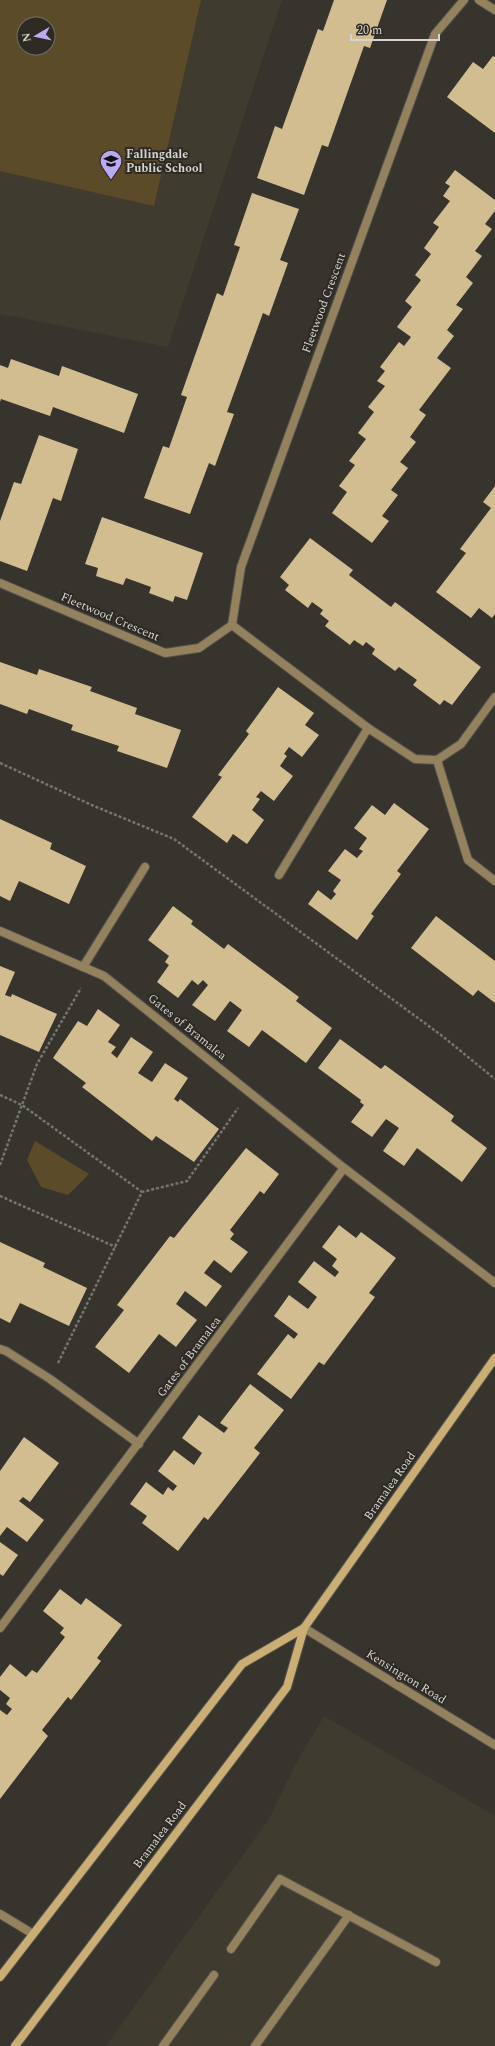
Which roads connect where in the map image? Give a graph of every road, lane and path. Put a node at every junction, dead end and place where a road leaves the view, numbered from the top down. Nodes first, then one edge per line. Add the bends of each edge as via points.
1 (464, 0) edge
2 (479, 0) edge
3 (495, 10) edge
4 (0, 583) edge
5 (232, 626) junction
6 (495, 697) edge
7 (368, 728) junction
8 (437, 760) junction
9 (0, 763) edge
10 (145, 868) dead end
11 (279, 875) dead end
12 (495, 881) edge
13 (0, 931) edge
14 (83, 967) junction
15 (91, 971) junction
16 (495, 1078) edge
17 (249, 1092) junction
18 (0, 1095) edge
19 (22, 1106) junction
20 (0, 1165) edge
21 (344, 1168) junction
22 (142, 1192) junction
23 (0, 1196) edge
24 (116, 1247) junction
25 (495, 1283) edge
26 (0, 1349) edge
27 (495, 1358) edge
28 (50, 1379) junction
29 (138, 1444) junction
30 (0, 1628) edge
31 (304, 1628) junction
32 (495, 1745) edge
33 (0, 1914) edge
34 (349, 1915) junction
35 (33, 1934) junction
36 (231, 1949) dead end
37 (436, 1962) dead end
38 (214, 1975) dead end
39 (0, 1977) edge
40 (14, 2046) edge
41 (163, 2046) edge
42 (255, 2046) edge

1 - 5 street, Fleetwood Crescent via 435,34 241,567
2 - 3 street
4 - 5 street, Fleetwood Crescent via 165,653 199,648
5 - 7 street
6 - 8 street via 461,744
7 - 8 street via 415,759
7 - 11 street
8 - 12 street via 468,860
9 - 16 path via 174,839 441,1035
10 - 14 street
13 - 14 street, Gates of Bramalea
14 - 15 street, Gates of Bramalea
15 - 17 street, Gates of Bramalea via 104,976
15 - 19 path via 37,1064
17 - 21 street, Gates of Bramalea
17 - 22 path via 187,1181
18 - 19 path
19 - 20 path
19 - 22 path
21 - 25 street, Gates of Bramalea
21 - 29 street, Gates of Bramalea
22 - 24 path
23 - 24 path
24 - 28 path
26 - 28 street
27 - 31 main road, Bramalea Road
28 - 29 street
29 - 30 street, Gates of Bramalea
31 - 32 street, Kensington Road
31 - 35 main road, Bramalea Road via 242,1664
31 - 40 main road, Bramalea Road via 286,1688
33 - 35 street
34 - 36 street via 280,1879
34 - 37 street
34 - 42 street
35 - 39 main road, Bramalea Road
38 - 41 street

